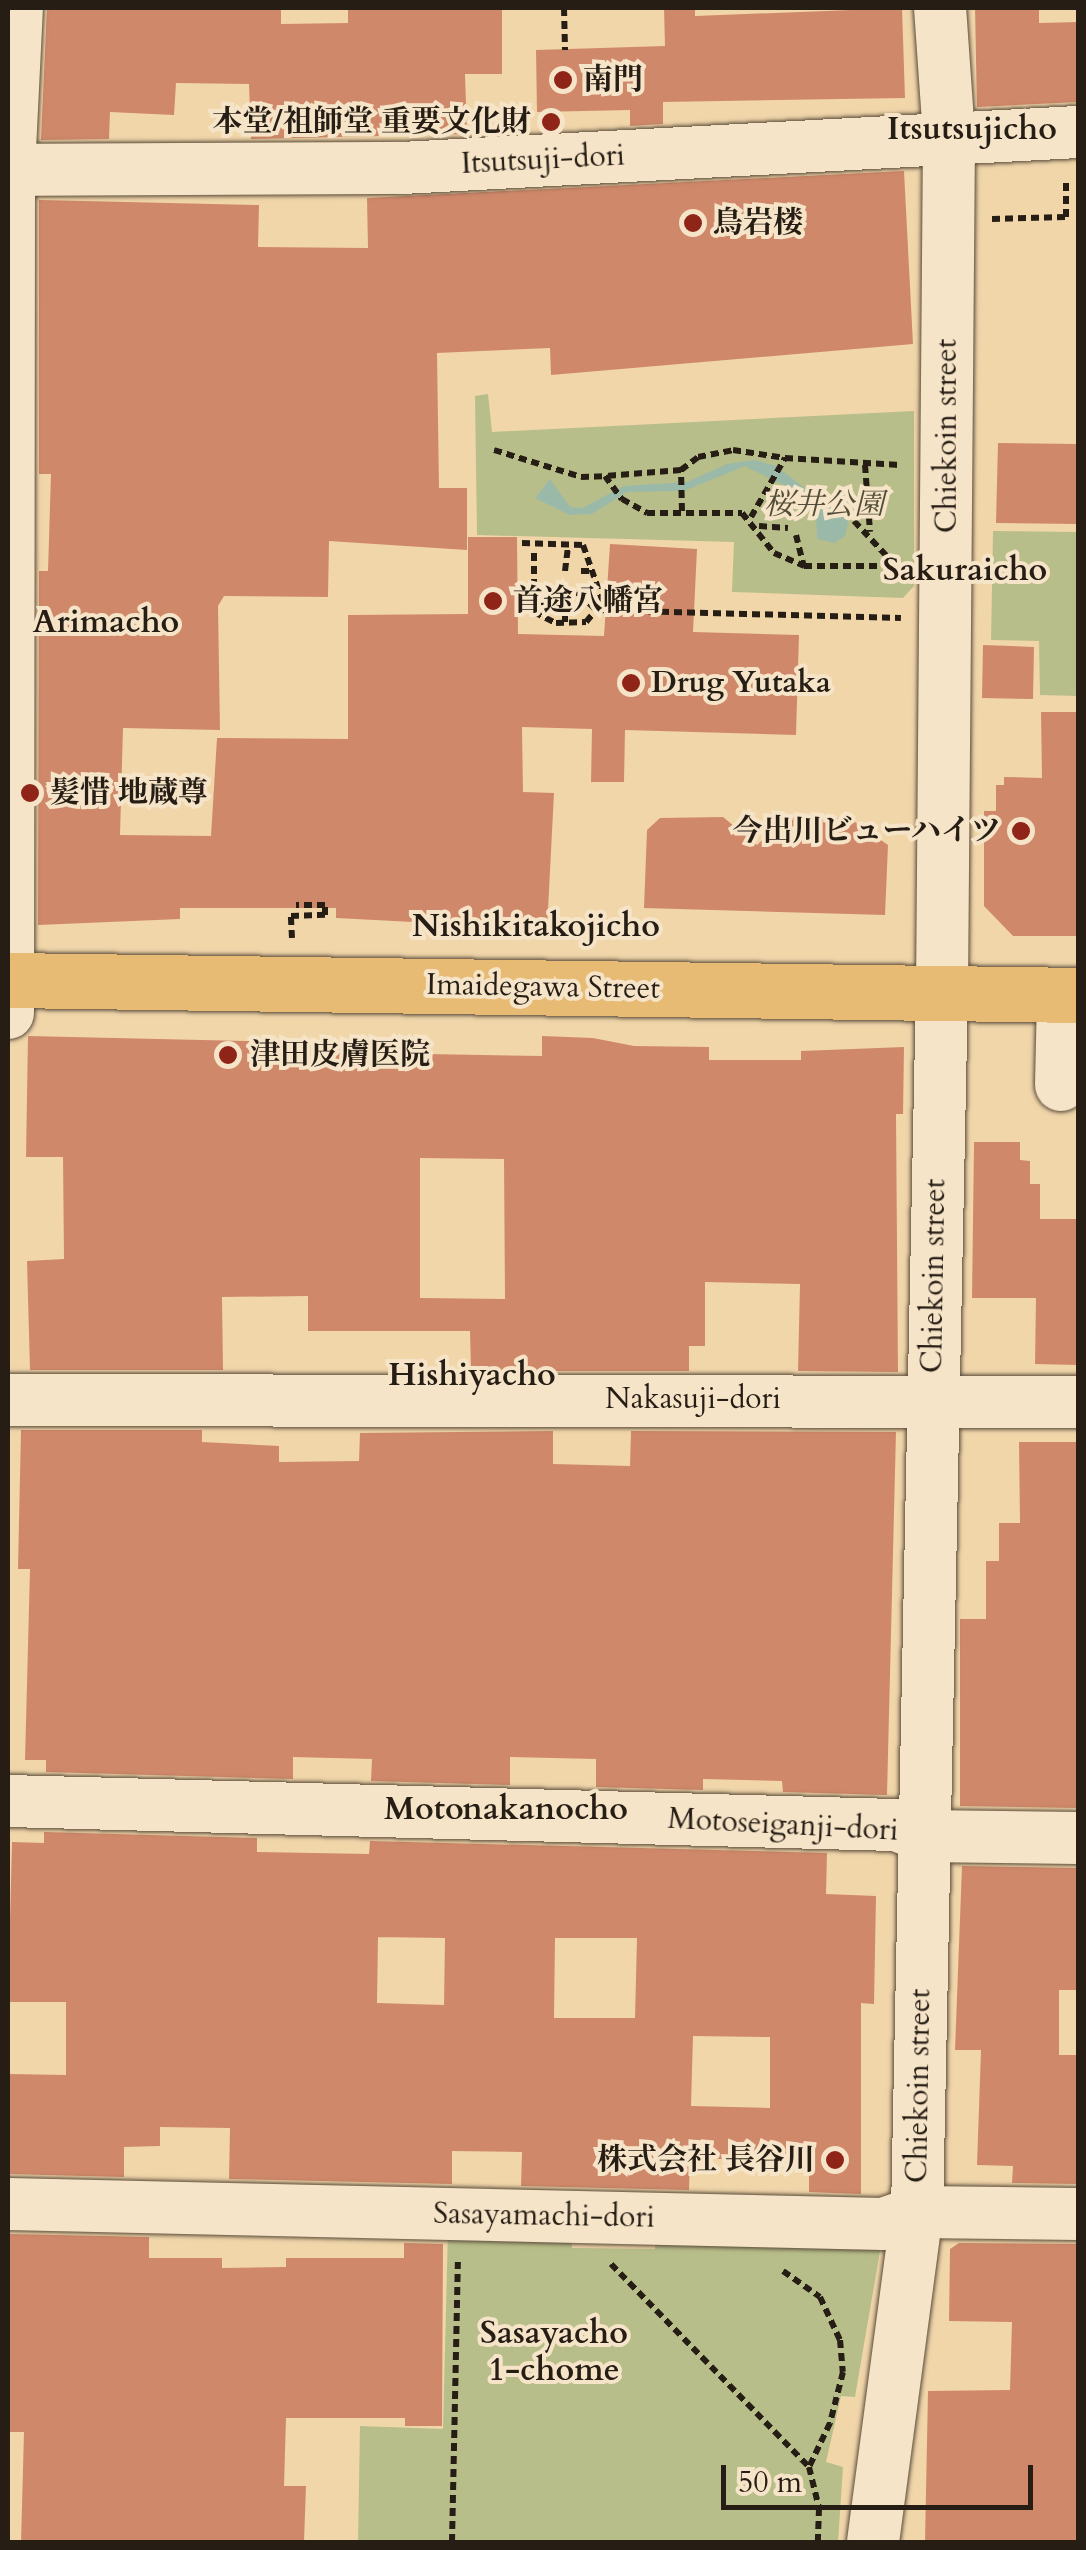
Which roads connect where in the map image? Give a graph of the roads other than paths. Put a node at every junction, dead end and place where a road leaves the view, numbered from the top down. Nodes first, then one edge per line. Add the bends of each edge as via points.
1 (17, 8) edge
2 (940, 8) edge
3 (1078, 132) edge
4 (949, 136) junction
5 (8, 170) edge
6 (9, 991) edge
7 (942, 992) junction
8 (1071, 995) edge
9 (1062, 1086) dead end
10 (932, 1399) junction
11 (8, 1400) edge
12 (1078, 1402) edge
13 (8, 1801) edge
14 (924, 1836) junction
15 (1078, 1838) edge
16 (8, 2204) edge
17 (917, 2212) junction
18 (1078, 2214) edge
19 (873, 2542) edge

1 - 5 street
2 - 4 street, Chiekoin street
3 - 4 street, Itsutsuji-dori
4 - 5 street, Itsutsuji-dori via 402,168
4 - 7 street, Chiekoin street
5 - 6 street
6 - 7 main road, Imaidegawa Street
7 - 8 main road, Imaidegawa Street
7 - 10 street, Chiekoin street
8 - 9 street
10 - 11 street, Nakasuji-dori
10 - 12 street, Nakasuji-dori
10 - 14 street, Chiekoin street
13 - 14 street, Motoseiganji-dori via 896,1825
14 - 15 street, Motoseiganji-dori
14 - 17 street, Chiekoin street
16 - 17 street, Sasayamachi-dori via 883,2224
17 - 18 street, Sasayamachi-dori
17 - 19 street, Chiekoin street

